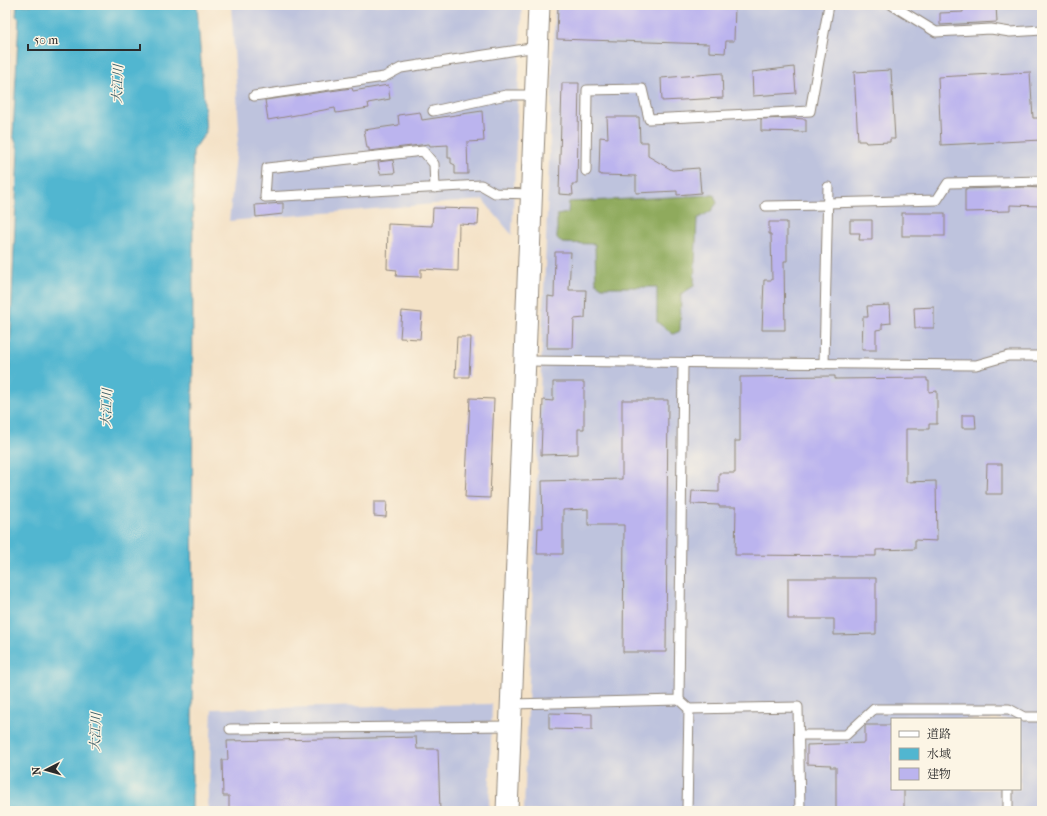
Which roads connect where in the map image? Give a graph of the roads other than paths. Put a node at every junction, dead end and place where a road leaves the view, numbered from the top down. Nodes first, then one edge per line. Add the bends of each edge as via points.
1 (539, 5) edge
2 (829, 5) edge
3 (892, 5) edge
4 (1042, 30) edge
5 (538, 47) junction
6 (536, 95) junction
7 (254, 96) dead end
8 (433, 111) dead end
9 (586, 171) dead end
10 (1042, 181) edge
11 (434, 188) junction
12 (828, 188) dead end
13 (532, 194) junction
14 (828, 204) junction
15 (766, 206) dead end
16 (1042, 358) edge
17 (525, 361) junction
18 (683, 363) junction
19 (824, 364) junction
20 (679, 700) junction
21 (511, 704) junction
22 (689, 709) junction
23 (1009, 709) junction
24 (1042, 717) edge
25 (1009, 718) edge
26 (510, 726) junction
27 (230, 729) dead end
28 (799, 735) junction
29 (1008, 790) edge
30 (507, 811) edge
31 (687, 811) edge
32 (800, 811) edge
33 (1008, 811) edge

1 - 5 street
2 - 9 lane via 810,111 649,119 642,89 587,90
3 - 4 lane via 936,32
5 - 6 street
5 - 7 lane via 401,68 384,76
6 - 8 lane via 506,95
6 - 13 street
10 - 14 lane via 948,183 937,200
11 - 11 lane via 311,194 265,197 267,168 423,151 434,164
11 - 13 lane via 481,185 495,192
12 - 14 lane
13 - 17 street
14 - 15 lane
14 - 19 lane
16 - 19 lane via 1008,356 976,365
17 - 18 lane
17 - 21 street
18 - 19 lane
18 - 20 lane
20 - 21 lane
20 - 22 lane
21 - 26 street
22 - 28 lane via 798,707
22 - 31 lane
23 - 24 lane via 1024,717
23 - 25 lane
23 - 28 lane via 874,709 846,735
26 - 27 lane
26 - 30 street
28 - 32 lane
29 - 33 lane

